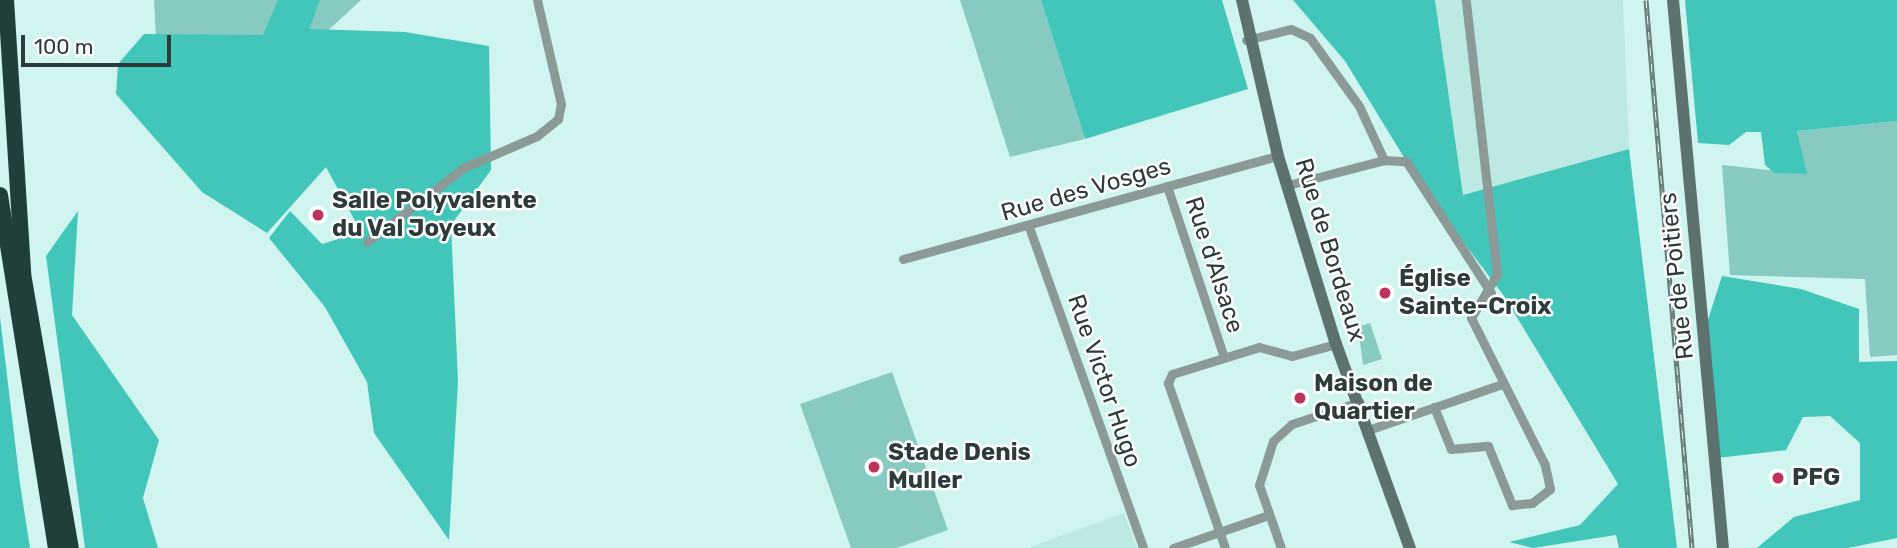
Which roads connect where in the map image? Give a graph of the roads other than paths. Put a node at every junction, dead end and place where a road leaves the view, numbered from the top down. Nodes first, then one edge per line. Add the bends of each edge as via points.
1 (6, 0) edge
2 (537, 0) edge
3 (1242, 0) edge
4 (1466, 0) edge
5 (1673, 0) edge
6 (1246, 40) junction
7 (1278, 156) junction
8 (1384, 160) junction
9 (1288, 185) junction
10 (1167, 186) junction
11 (0, 195) edge
12 (1030, 227) junction
13 (367, 242) dead end
14 (903, 259) dead end
15 (1491, 293) junction
16 (1336, 344) junction
17 (1224, 357) junction
18 (1502, 384) junction
19 (1359, 402) junction
20 (1434, 407) junction
21 (1368, 430) junction
22 (1266, 516) junction
23 (1220, 532) junction
24 (56, 548) edge
25 (71, 548) edge
26 (1143, 548) edge
27 (1173, 548) edge
28 (1225, 548) edge
29 (1281, 548) edge
30 (1410, 548) edge
31 (1723, 548) edge

1 - 25 highway via 23,274
2 - 13 street via 561,104 558,119 537,136 463,168
3 - 6 street, Rue de Bordeaux
4 - 15 street via 1497,274
5 - 31 street, Rue de Poitiers
6 - 7 street, Rue de Bordeaux
6 - 8 street via 1301,29 1335,67
7 - 9 street, Rue de Bordeaux
7 - 10 street, Rue des Vosges
8 - 9 street
8 - 15 street via 1406,161
9 - 16 street, Rue de Bordeaux
10 - 12 street, Rue des Vosges
10 - 17 street, Rue d'Alsace
11 - 24 highway
12 - 14 street, Rue des Vosges
12 - 26 street, Rue Victor Hugo
15 - 18 street via 1471,318
16 - 17 street via 1292,356 1276,349
16 - 19 street, Rue de Bordeaux
17 - 23 street via 1172,374 1168,383
18 - 20 street
18 - 20 street via 1548,477 1550,489 1532,503 1512,505 1503,495 1488,446 1446,445
19 - 21 street, Rue de Bordeaux
19 - 22 street via 1292,424 1273,441 1259,485
20 - 21 street
21 - 30 street, Rue de Bordeaux
22 - 23 street
22 - 29 street
23 - 27 street
23 - 28 street

